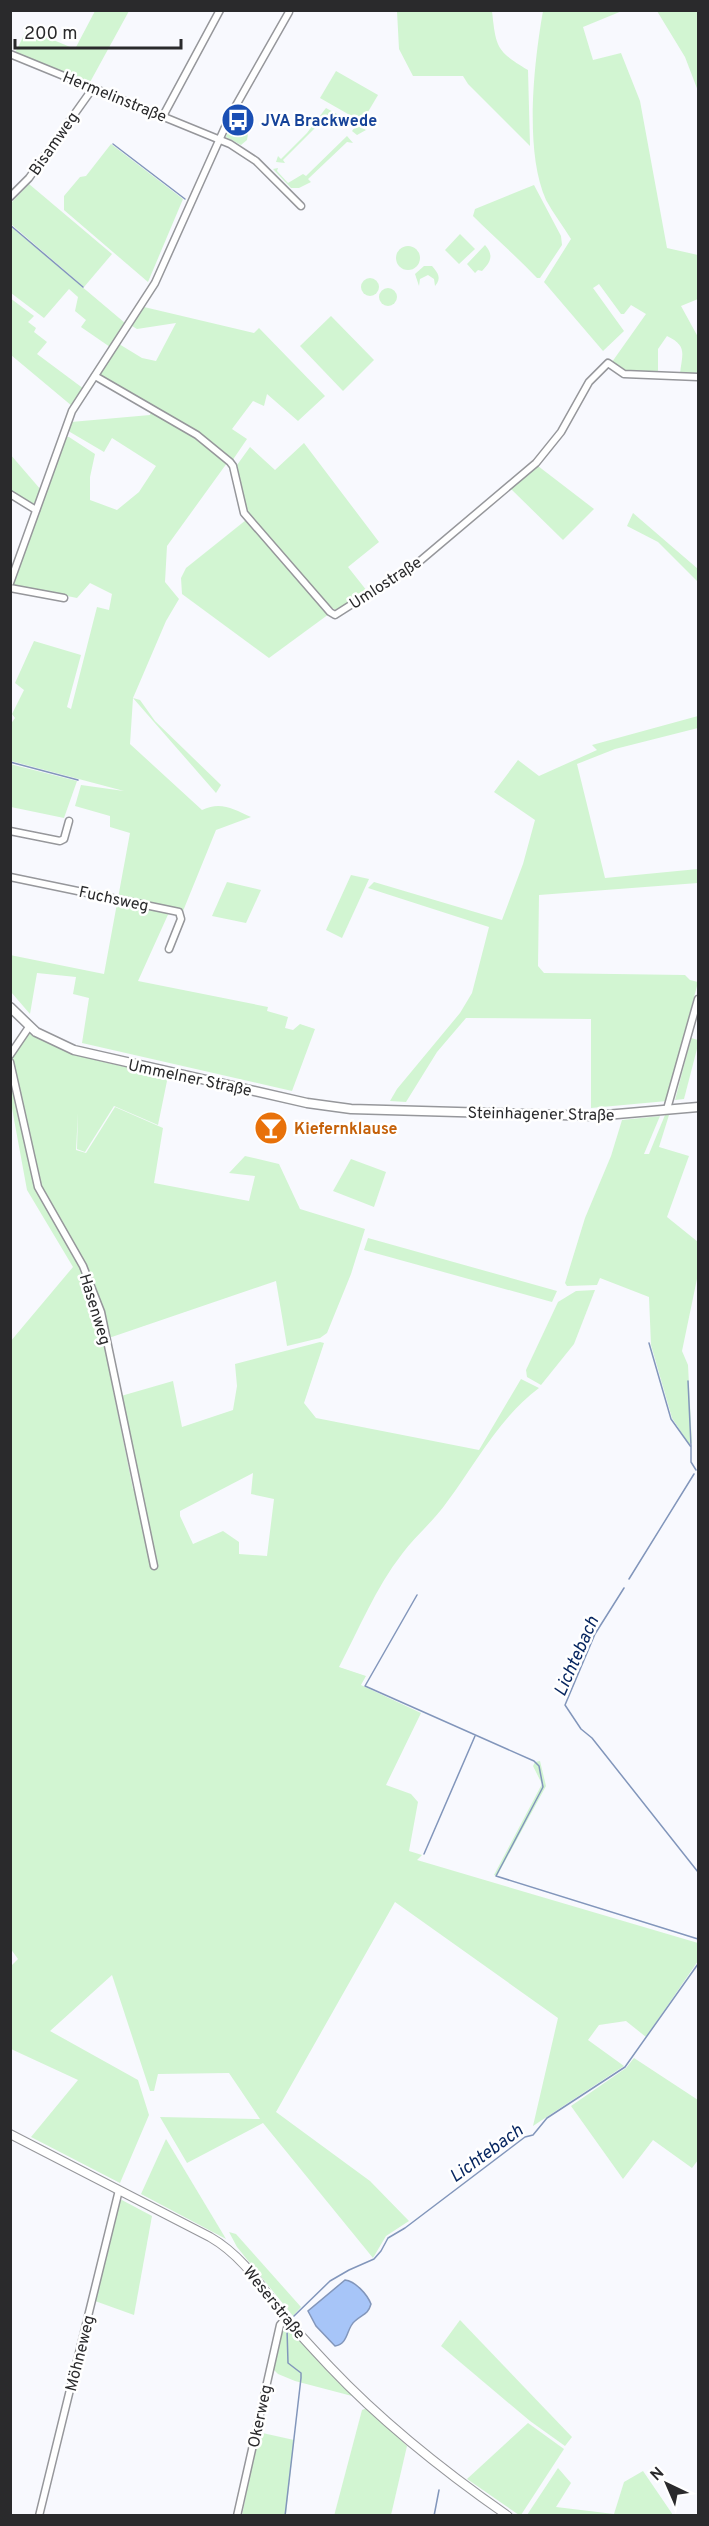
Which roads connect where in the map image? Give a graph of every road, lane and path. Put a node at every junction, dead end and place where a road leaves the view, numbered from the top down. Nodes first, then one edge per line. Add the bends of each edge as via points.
1 (220, 10) edge
2 (289, 12) dead end
3 (10, 54) edge
4 (93, 88) junction
5 (163, 116) junction
6 (219, 139) junction
7 (10, 197) edge
8 (301, 207) dead end
9 (95, 376) junction
10 (699, 376) edge
11 (10, 494) edge
12 (36, 510) junction
13 (10, 583) edge
14 (10, 588) edge
15 (64, 598) dead end
16 (69, 821) dead end
17 (10, 831) edge
18 (10, 877) edge
19 (169, 949) dead end
20 (699, 999) edge
21 (10, 1007) edge
22 (29, 1027) junction
23 (10, 1055) edge
24 (10, 1062) edge
25 (699, 1107) edge
26 (384, 1109) joint
27 (667, 1109) junction
28 (154, 1566) dead end
29 (10, 2134) edge
30 (119, 2190) junction
31 (286, 2318) junction
32 (39, 2516) edge
33 (237, 2516) edge
34 (508, 2516) edge

1 - 5 street
2 - 6 street
3 - 4 street, Hermelinstraße
4 - 5 street, Hermelinstraße
4 - 7 street, Bisamweg via 29,178
5 - 6 street, Hermelinstraße
6 - 8 street via 251,157
6 - 9 street via 155,283
9 - 10 street, Umlostraße via 201,438 230,462 244,513 335,615 420,561 536,463 561,432 589,382 608,363 624,374
9 - 12 street via 72,411
11 - 12 street
12 - 13 street
14 - 15 street
16 - 17 street via 60,841
18 - 19 street, Fuchsweg via 178,912 180,919
20 - 27 street
21 - 22 main road, Ummelner Straße
22 - 23 street
22 - 26 main road, Ummelner Straße via 57,1043 101,1057 307,1103
24 - 28 street, Hasenweg via 38,1187 83,1266 101,1312
25 - 27 main road, Steinhagener Straße
26 - 27 main road, Steinhagener Straße via 594,1116
29 - 30 street, Weserstraße
30 - 31 street, Weserstraße via 231,2250
30 - 32 street, Möhneweg
31 - 33 street, Okerweg via 275,2344
31 - 34 street, Weserstraße via 357,2394

